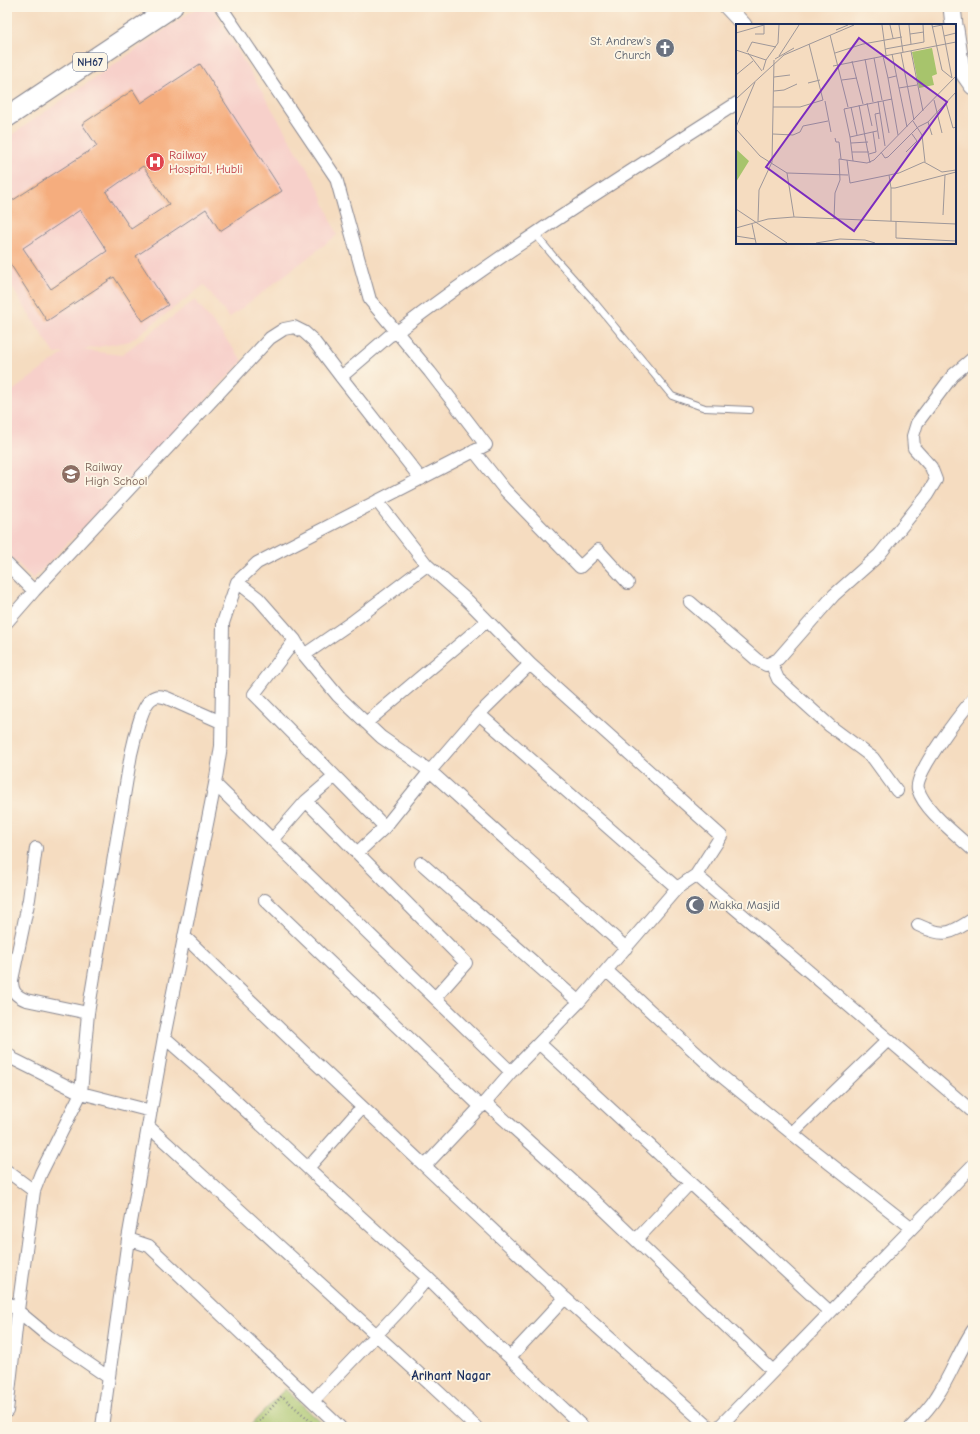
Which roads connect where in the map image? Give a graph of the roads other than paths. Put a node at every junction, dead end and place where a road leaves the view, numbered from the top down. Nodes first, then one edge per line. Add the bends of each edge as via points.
1 (147, 7) edge
2 (172, 7) edge
3 (221, 7) edge
4 (726, 7) edge
5 (952, 7) edge
6 (743, 24) edge
7 (954, 24) edge
8 (956, 34) edge
9 (963, 69) edge
10 (973, 86) edge
11 (7, 101) edge
12 (736, 104) edge
13 (7, 117) edge
14 (535, 234) junction
15 (397, 332) junction
16 (973, 358) edge
17 (341, 377) junction
18 (750, 410) dead end
19 (474, 451) junction
20 (421, 478) junction
21 (377, 501) junction
22 (7, 564) edge
23 (427, 565) junction
24 (237, 582) junction
25 (628, 583) dead end
26 (34, 591) junction
27 (690, 602) dead end
28 (486, 621) junction
29 (7, 622) edge
30 (295, 640) junction
31 (304, 654) junction
32 (771, 663) junction
33 (530, 664) junction
34 (973, 699) edge
35 (478, 714) junction
36 (221, 722) junction
37 (366, 723) junction
38 (430, 771) junction
39 (334, 777) junction
40 (216, 784) junction
41 (897, 791) dead end
42 (306, 801) junction
43 (385, 827) junction
44 (272, 840) junction
45 (36, 848) dead end
46 (973, 850) edge
47 (357, 853) junction
48 (421, 863) dead end
49 (696, 876) junction
50 (677, 888) junction
51 (265, 900) dead end
52 (973, 919) edge
53 (918, 925) dead end
54 (184, 936) junction
55 (626, 948) junction
56 (606, 971) junction
57 (435, 998) junction
58 (579, 1002) junction
59 (88, 1013) junction
60 (164, 1036) junction
61 (888, 1040) junction
62 (540, 1044) junction
63 (7, 1053) edge
64 (511, 1072) junction
65 (81, 1093) junction
66 (483, 1104) junction
67 (362, 1107) junction
68 (151, 1111) junction
69 (973, 1112) edge
70 (149, 1127) junction
71 (792, 1133) junction
72 (973, 1165) edge
73 (424, 1166) junction
74 (308, 1168) junction
75 (7, 1171) edge
76 (690, 1183) junction
77 (34, 1191) junction
78 (912, 1228) junction
79 (128, 1239) junction
80 (636, 1240) junction
81 (428, 1278) junction
82 (565, 1298) junction
83 (7, 1302) edge
84 (18, 1310) junction
85 (830, 1312) junction
86 (973, 1330) edge
87 (376, 1334) junction
88 (510, 1357) junction
89 (773, 1371) junction
90 (108, 1377) junction
91 (312, 1401) junction
92 (7, 1411) edge
93 (102, 1427) edge
94 (340, 1427) edge
95 (476, 1427) edge
96 (583, 1427) edge
97 (710, 1427) edge
98 (719, 1427) edge
99 (911, 1427) edge

1 - 11 highway, NH67
2 - 13 highway, NH67
3 - 15 street via 336,178 370,300
4 - 6 street
5 - 7 main road
8 - 9 main road
9 - 10 main road
12 - 14 street
14 - 15 street
14 - 18 lane via 672,396 704,408
15 - 17 street
15 - 19 street via 486,445
16 - 32 street via 953,375 917,423 913,436 914,448 931,467 936,480 927,495 879,555 834,595 778,660
17 - 20 street
17 - 26 street via 304,332 294,327 284,329 270,338
19 - 20 street
19 - 25 street via 505,490 580,567 598,550
20 - 21 street
21 - 23 street
21 - 24 street via 257,563
22 - 26 street
23 - 28 street via 468,601
23 - 31 street via 352,622
24 - 30 street via 258,598
24 - 36 street via 223,623
26 - 29 street
27 - 32 street via 757,660 766,665
28 - 33 street
28 - 37 street
30 - 31 street
30 - 39 street via 254,694
31 - 37 street via 338,696
32 - 41 street via 778,680 830,726 873,758
33 - 35 street
33 - 49 street via 721,836
34 - 46 street via 946,733 920,777 917,787 931,810
35 - 38 street
35 - 50 street
36 - 40 street
36 - 59 street via 160,696 154,697 145,706 132,754
37 - 38 street via 380,737
38 - 43 street
38 - 55 street
39 - 42 street
39 - 43 street
40 - 44 street
40 - 54 street
42 - 44 street
42 - 47 street
43 - 47 street
44 - 57 street
45 - 59 street via 12,988 19,997 26,1000
47 - 57 street via 466,962
48 - 58 street
49 - 50 street
49 - 61 street
50 - 55 street
51 - 66 street
52 - 53 street via 959,928 942,934
54 - 60 street
54 - 67 street
55 - 56 street
56 - 58 street
56 - 71 street via 720,1074
57 - 64 street
58 - 62 street
59 - 65 street
60 - 68 street
60 - 74 street
61 - 69 street
61 - 71 street
62 - 64 street
62 - 76 street
63 - 65 street via 13,1059
64 - 66 street
65 - 68 street
65 - 77 street
66 - 73 street
66 - 80 street
67 - 73 street
67 - 74 street
68 - 70 street
70 - 79 street
70 - 87 street
71 - 78 street
72 - 78 street
73 - 82 street
74 - 81 street
75 - 77 street
76 - 80 street
76 - 85 street
77 - 84 street
78 - 85 street
79 - 90 street
79 - 91 street via 149,1246
80 - 89 street
81 - 87 street
81 - 88 street
82 - 88 street
82 - 97 street
83 - 84 street
84 - 90 street via 48,1336
84 - 92 street
85 - 89 street
86 - 99 street via 938,1396
87 - 91 street
87 - 95 street
88 - 96 street
89 - 98 street
90 - 93 street
91 - 94 street

